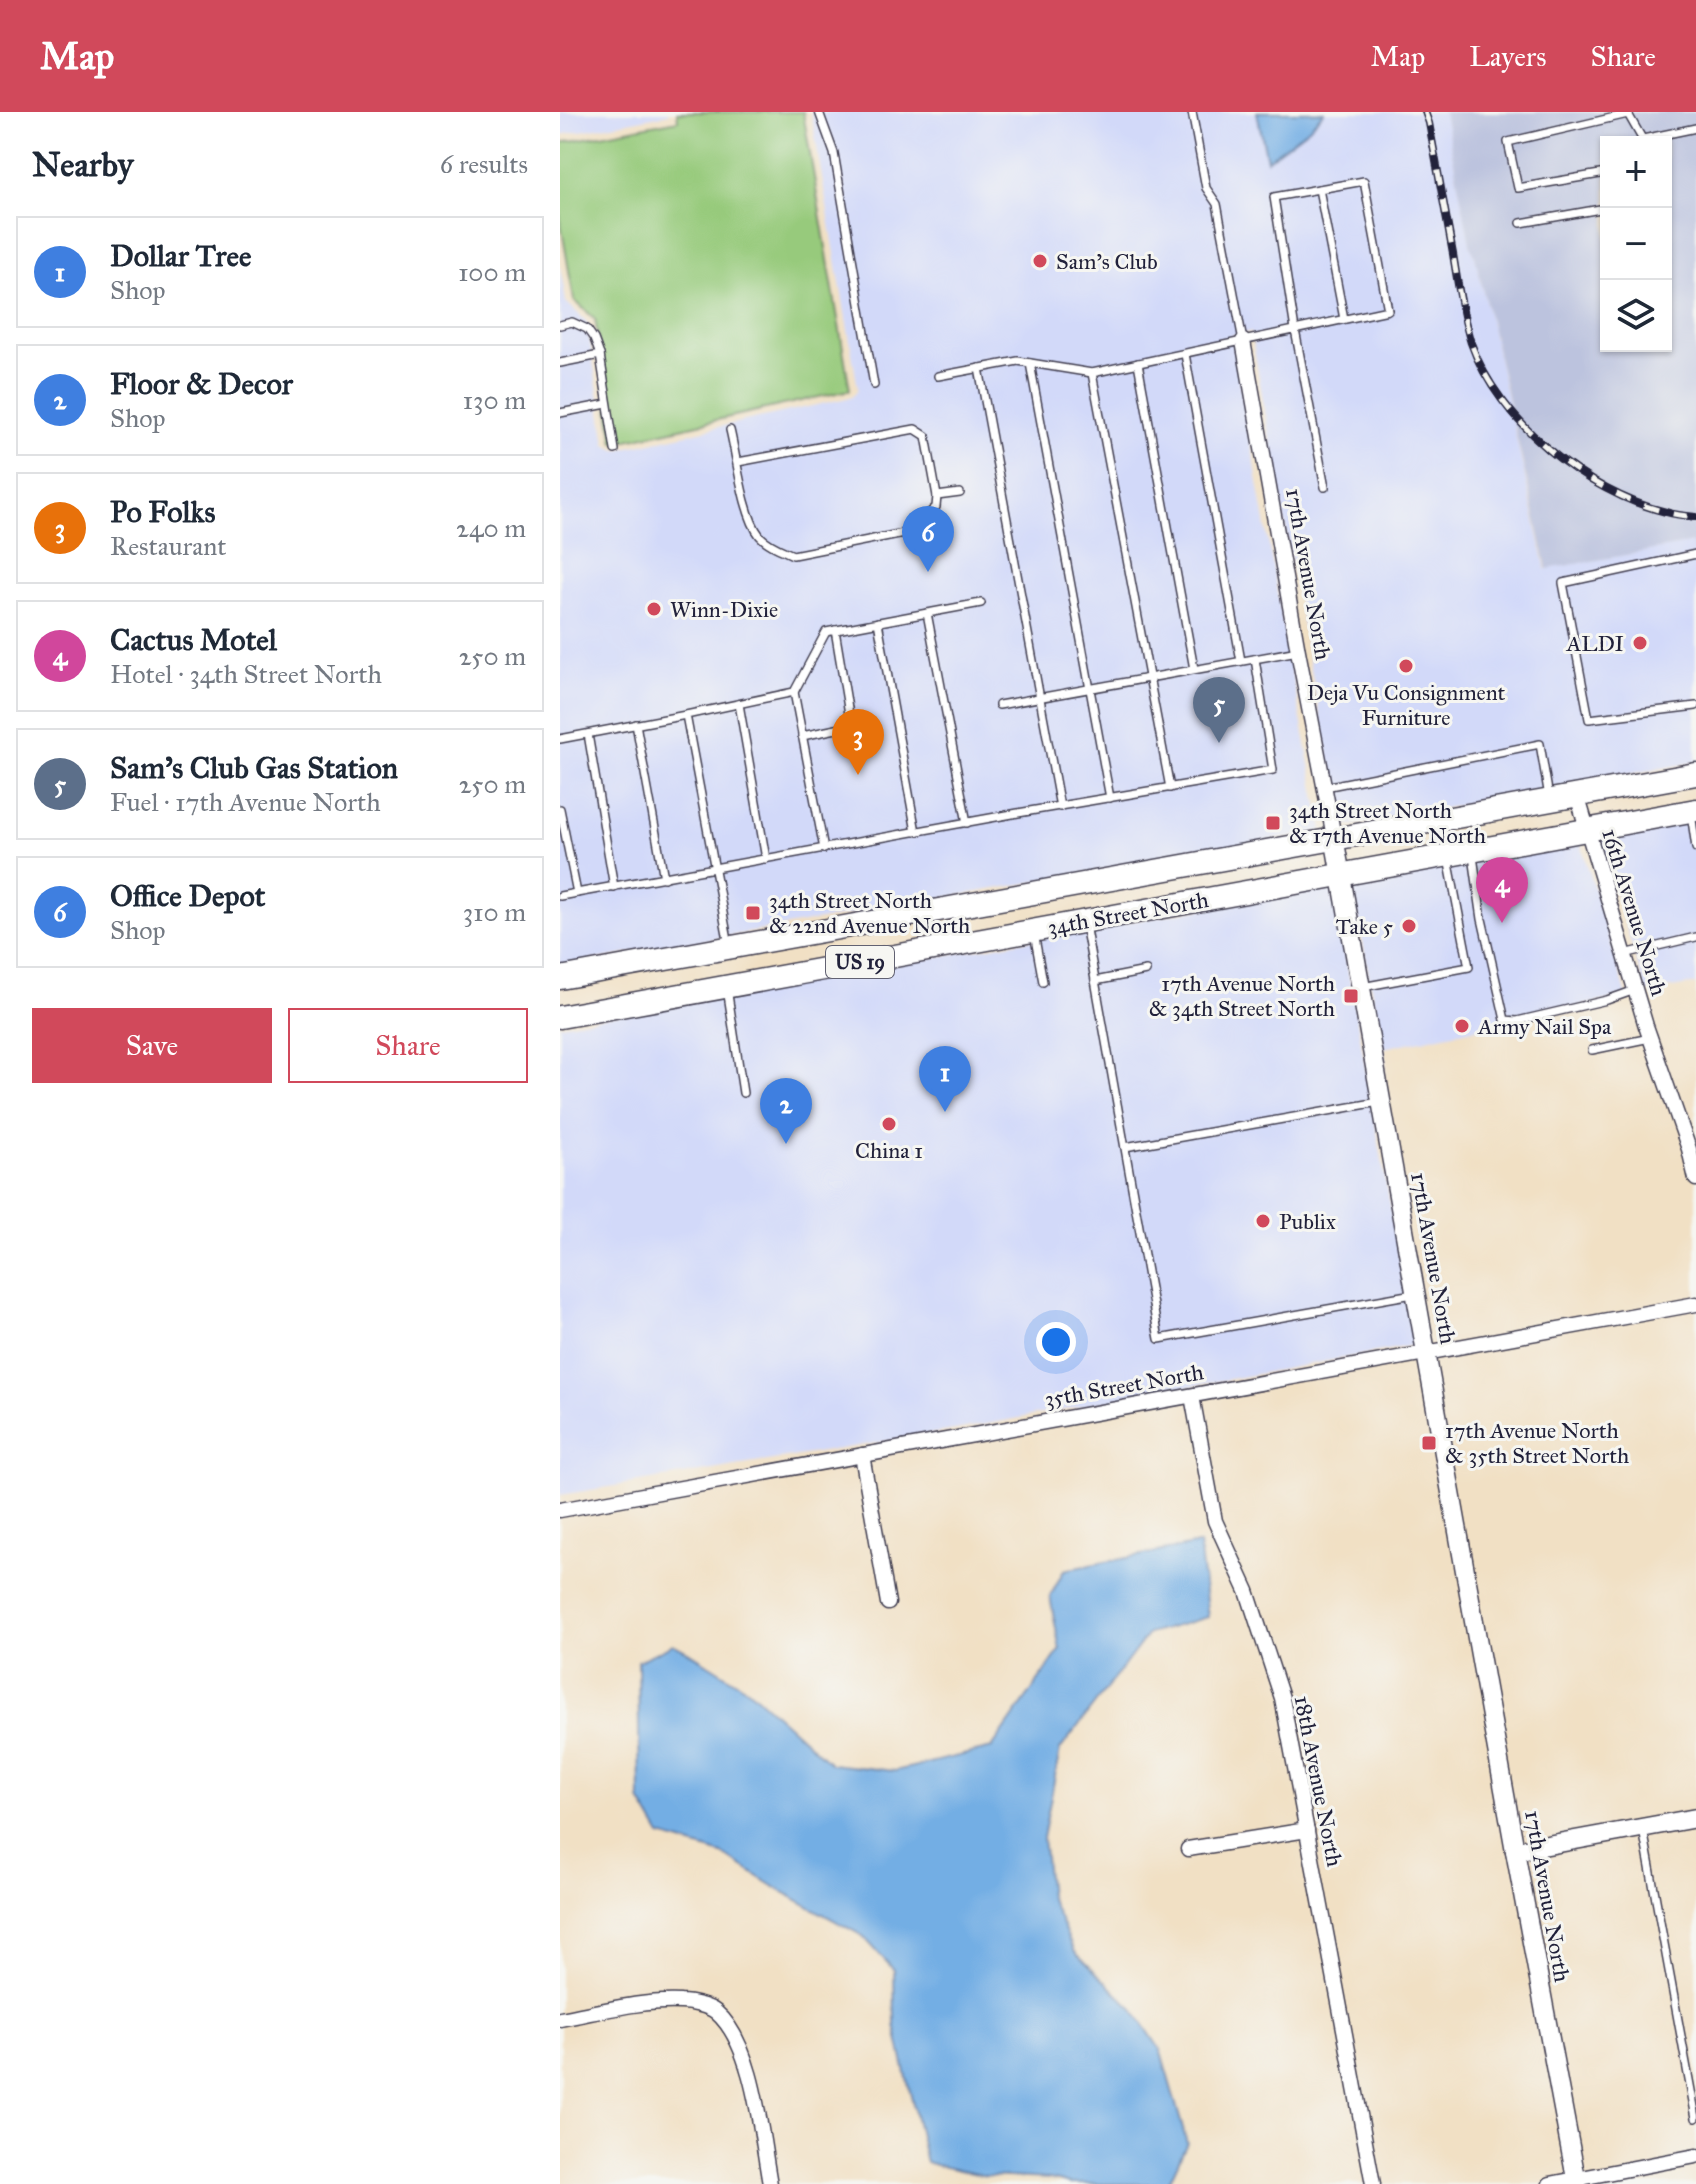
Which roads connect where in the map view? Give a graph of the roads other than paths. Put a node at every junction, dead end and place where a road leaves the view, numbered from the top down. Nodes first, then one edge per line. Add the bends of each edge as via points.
1 (819, 112) edge
2 (1192, 112) edge
3 (1696, 128) edge
4 (1642, 136) edge
5 (1661, 136) edge
6 (1600, 174) edge
7 (1319, 189) junction
8 (1600, 209) edge
9 (1521, 223) dead end
10 (1344, 319) junction
11 (560, 325) edge
12 (1295, 330) junction
13 (1243, 341) junction
14 (1185, 354) junction
15 (600, 355) junction
16 (560, 363) edge
17 (1030, 363) junction
18 (1138, 363) junction
19 (979, 368) junction
20 (1092, 373) junction
21 (938, 376) dead end
22 (874, 385) dead end
23 (607, 404) junction
24 (560, 413) edge
25 (730, 430) dead end
26 (615, 450) dead end
27 (738, 462) junction
28 (1325, 487) dead end
29 (960, 493) dead end
30 (937, 496) junction
31 (1696, 554) edge
32 (981, 603) dead end
33 (927, 613) junction
34 (878, 622) junction
35 (835, 630) junction
36 (1298, 651) junction
37 (1255, 659) junction
38 (1241, 661) junction
39 (1194, 669) junction
40 (1148, 677) junction
41 (1089, 688) junction
42 (794, 692) junction
43 (1039, 697) junction
44 (739, 704) junction
45 (999, 705) dead end
46 (1696, 706) edge
47 (686, 715) junction
48 (636, 724) junction
49 (588, 734) junction
50 (802, 736) junction
51 (560, 739) edge
52 (1696, 774) edge
53 (1325, 787) junction
54 (1170, 788) junction
55 (1577, 795) junction
56 (1110, 798) junction
57 (1549, 800) junction
58 (1060, 807) junction
59 (560, 809) edge
60 (1693, 810) edge
61 (967, 823) junction
62 (1587, 829) junction
63 (916, 832) junction
64 (1334, 837) junction
65 (1696, 848) edge
66 (824, 849) junction
67 (1472, 851) junction
68 (1448, 856) junction
69 (766, 859) junction
70 (714, 868) junction
71 (1342, 875) junction
72 (664, 878) junction
73 (614, 887) junction
74 (577, 893) junction
75 (560, 896) edge
76 (1085, 921) junction
77 (1033, 931) junction
78 (1696, 937) edge
79 (729, 947) junction
80 (1624, 954) junction
81 (1146, 971) dead end
82 (560, 978) edge
83 (1095, 981) junction
84 (1043, 982) dead end
85 (727, 986) junction
86 (1360, 988) junction
87 (1635, 990) junction
88 (560, 1017) edge
89 (1650, 1038) junction
90 (1592, 1050) dead end
91 (743, 1093) dead end
92 (1381, 1101) junction
93 (1125, 1147) junction
94 (1696, 1179) edge
95 (1416, 1293) junction
96 (1696, 1304) edge
97 (1426, 1351) junction
98 (1192, 1396) junction
99 (862, 1455) junction
100 (560, 1510) edge
101 (888, 1603) dead end
102 (1696, 1818) edge
103 (1642, 1828) junction
104 (1307, 1830) junction
105 (1188, 1849) dead end
106 (1515, 1851) junction
107 (560, 2019) edge
108 (1696, 2118) edge
109 (1696, 2156) edge
110 (1576, 2182) edge
111 (770, 2184) edge
112 (1373, 2184) edge
113 (1550, 2184) edge

1 - 22 lane via 834,153
2 - 13 lane via 1206,188 1217,204
3 - 5 lane
4 - 6 lane via 1628,114 1508,142 1518,188
7 - 10 lane
7 - 10 lane via 1364,181 1388,310
7 - 12 lane via 1274,197
8 - 9 lane
10 - 12 lane
11 - 15 lane via 572,322 587,329
12 - 13 lane
12 - 28 lane
13 - 14 lane
13 - 36 street, 17th Avenue North
14 - 18 lane
14 - 38 lane
15 - 16 lane
15 - 23 lane
17 - 19 lane
17 - 20 lane
17 - 41 lane
18 - 20 lane
18 - 39 lane
19 - 21 lane
19 - 43 lane
20 - 40 lane
23 - 24 lane
23 - 26 lane
25 - 27 lane
27 - 30 lane via 915,429 926,436
27 - 30 lane via 747,514 761,537 793,555 909,532 936,507
29 - 30 lane
31 - 46 lane via 1563,583 1589,719
32 - 33 lane
33 - 34 lane
33 - 61 lane
34 - 35 lane
34 - 63 lane
35 - 42 lane via 826,632
35 - 50 lane via 851,726
36 - 37 lane
36 - 53 street, 17th Avenue North
37 - 38 lane
37 - 54 lane via 1273,770
38 - 39 lane
39 - 40 lane
40 - 41 lane
40 - 54 lane
41 - 43 lane
41 - 56 lane
42 - 44 lane
42 - 50 lane
43 - 45 lane
43 - 58 lane
44 - 47 lane
44 - 69 lane
47 - 48 lane
47 - 70 lane
48 - 49 lane
48 - 72 lane
49 - 51 lane
49 - 73 lane
50 - 66 lane
52 - 55 highway, 34th Street North / US 19
53 - 57 lane via 1540,744
53 - 64 street, 17th Avenue North
54 - 56 lane
55 - 57 highway, 34th Street North / US 19
55 - 62 street, 16th Avenue North
56 - 58 lane
57 - 64 highway, 34th Street North / US 19
58 - 61 lane
59 - 74 lane
60 - 62 highway, 34th Street North / US 19
60 - 65 lane
61 - 63 lane
62 - 67 highway, 34th Street North / US 19
62 - 80 street, 16th Avenue North
63 - 66 lane
64 - 71 street, 17th Avenue North
64 - 79 highway, 34th Street North / US 19
66 - 69 lane
67 - 68 highway, 34th Street North / US 19
67 - 87 lane via 1505,1020
68 - 71 highway, 34th Street North / US 19
68 - 86 lane via 1469,967
69 - 70 lane
70 - 72 lane
70 - 79 lane
71 - 76 highway, 34th Street North / US 19
71 - 86 street, 17th Avenue North
72 - 73 lane
73 - 74 lane
74 - 75 lane
76 - 77 highway, 34th Street North / US 19
76 - 83 lane
77 - 84 lane
77 - 85 highway, 34th Street North / US 19
78 - 80 lane
79 - 82 highway, 34th Street North / US 19
79 - 85 highway
80 - 87 street, 16th Avenue North
81 - 83 lane
83 - 93 lane
85 - 88 highway, 34th Street North / US 19
85 - 91 lane
86 - 92 street, 17th Avenue North
87 - 89 street, 16th Avenue North
89 - 90 lane
89 - 94 street, 16th Avenue North
92 - 93 lane
92 - 95 street, 17th Avenue North
93 - 95 lane via 1159,1339
95 - 97 street, 17th Avenue North
96 - 97 street, 35th Street North
97 - 98 street, 35th Street North
97 - 106 street, 17th Avenue North
98 - 99 street, 35th Street North
98 - 104 street, 18th Avenue North via 1215,1521 1247,1591 1282,1698
99 - 100 street, 35th Street North
99 - 101 street
102 - 103 street
103 - 106 street
103 - 108 lane
104 - 105 street
104 - 112 street, 18th Avenue North
106 - 110 street, 17th Avenue North
107 - 111 street via 645,2004 683,2002 714,2010 736,2036 749,2070
109 - 110 street
110 - 113 street

